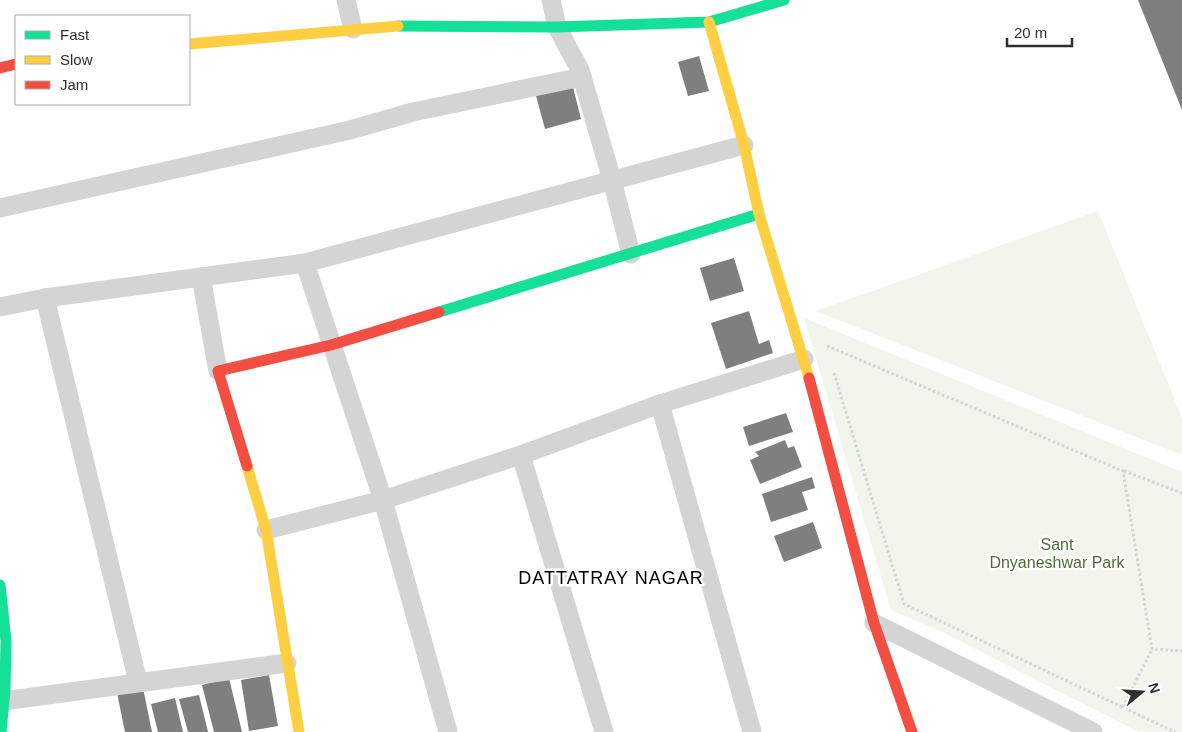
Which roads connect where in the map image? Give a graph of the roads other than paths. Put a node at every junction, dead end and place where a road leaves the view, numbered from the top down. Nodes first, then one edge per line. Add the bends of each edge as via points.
1 (346, 0) edge
2 (551, 0) edge
3 (784, 0) edge
4 (744, 6) edge
5 (709, 22) junction
6 (557, 27) junction
7 (353, 29) junction
8 (190, 44) edge
9 (15, 64) edge
10 (0, 68) edge
11 (582, 77) junction
12 (744, 145) junction
13 (612, 180) junction
14 (0, 208) edge
15 (759, 214) junction
16 (631, 254) junction
17 (305, 263) junction
18 (201, 277) junction
19 (46, 298) junction
20 (0, 307) edge
21 (331, 345) junction
22 (804, 359) junction
23 (218, 371) junction
24 (660, 404) junction
25 (521, 455) junction
26 (383, 500) junction
27 (266, 530) junction
28 (0, 585) edge
29 (874, 623) junction
30 (287, 663) junction
31 (138, 682) junction
32 (3, 689) edge
33 (0, 732) edge
34 (299, 732) edge
35 (448, 732) edge
36 (604, 732) edge
37 (752, 732) edge
38 (912, 732) edge
39 (1094, 732) edge

1 - 7 street
2 - 6 street
3 - 4 street
4 - 5 street
5 - 6 street
5 - 12 street
6 - 7 street via 398,26
6 - 11 street
7 - 8 street
9 - 10 street
11 - 13 street
11 - 14 street via 413,112 350,130
12 - 13 street
12 - 15 street
13 - 16 street
13 - 17 street
15 - 16 street
15 - 22 street
16 - 21 street
17 - 18 street
17 - 21 street
18 - 19 street
18 - 23 street
19 - 20 street
19 - 31 street
21 - 23 street
21 - 26 street
22 - 24 street
22 - 29 street
23 - 27 street
24 - 25 street
24 - 37 street
25 - 26 street
25 - 36 street
26 - 27 street
26 - 35 street
27 - 30 street
28 - 32 street via 6,640
29 - 38 street
29 - 39 street
30 - 31 street
30 - 34 street
31 - 32 street
32 - 33 street

